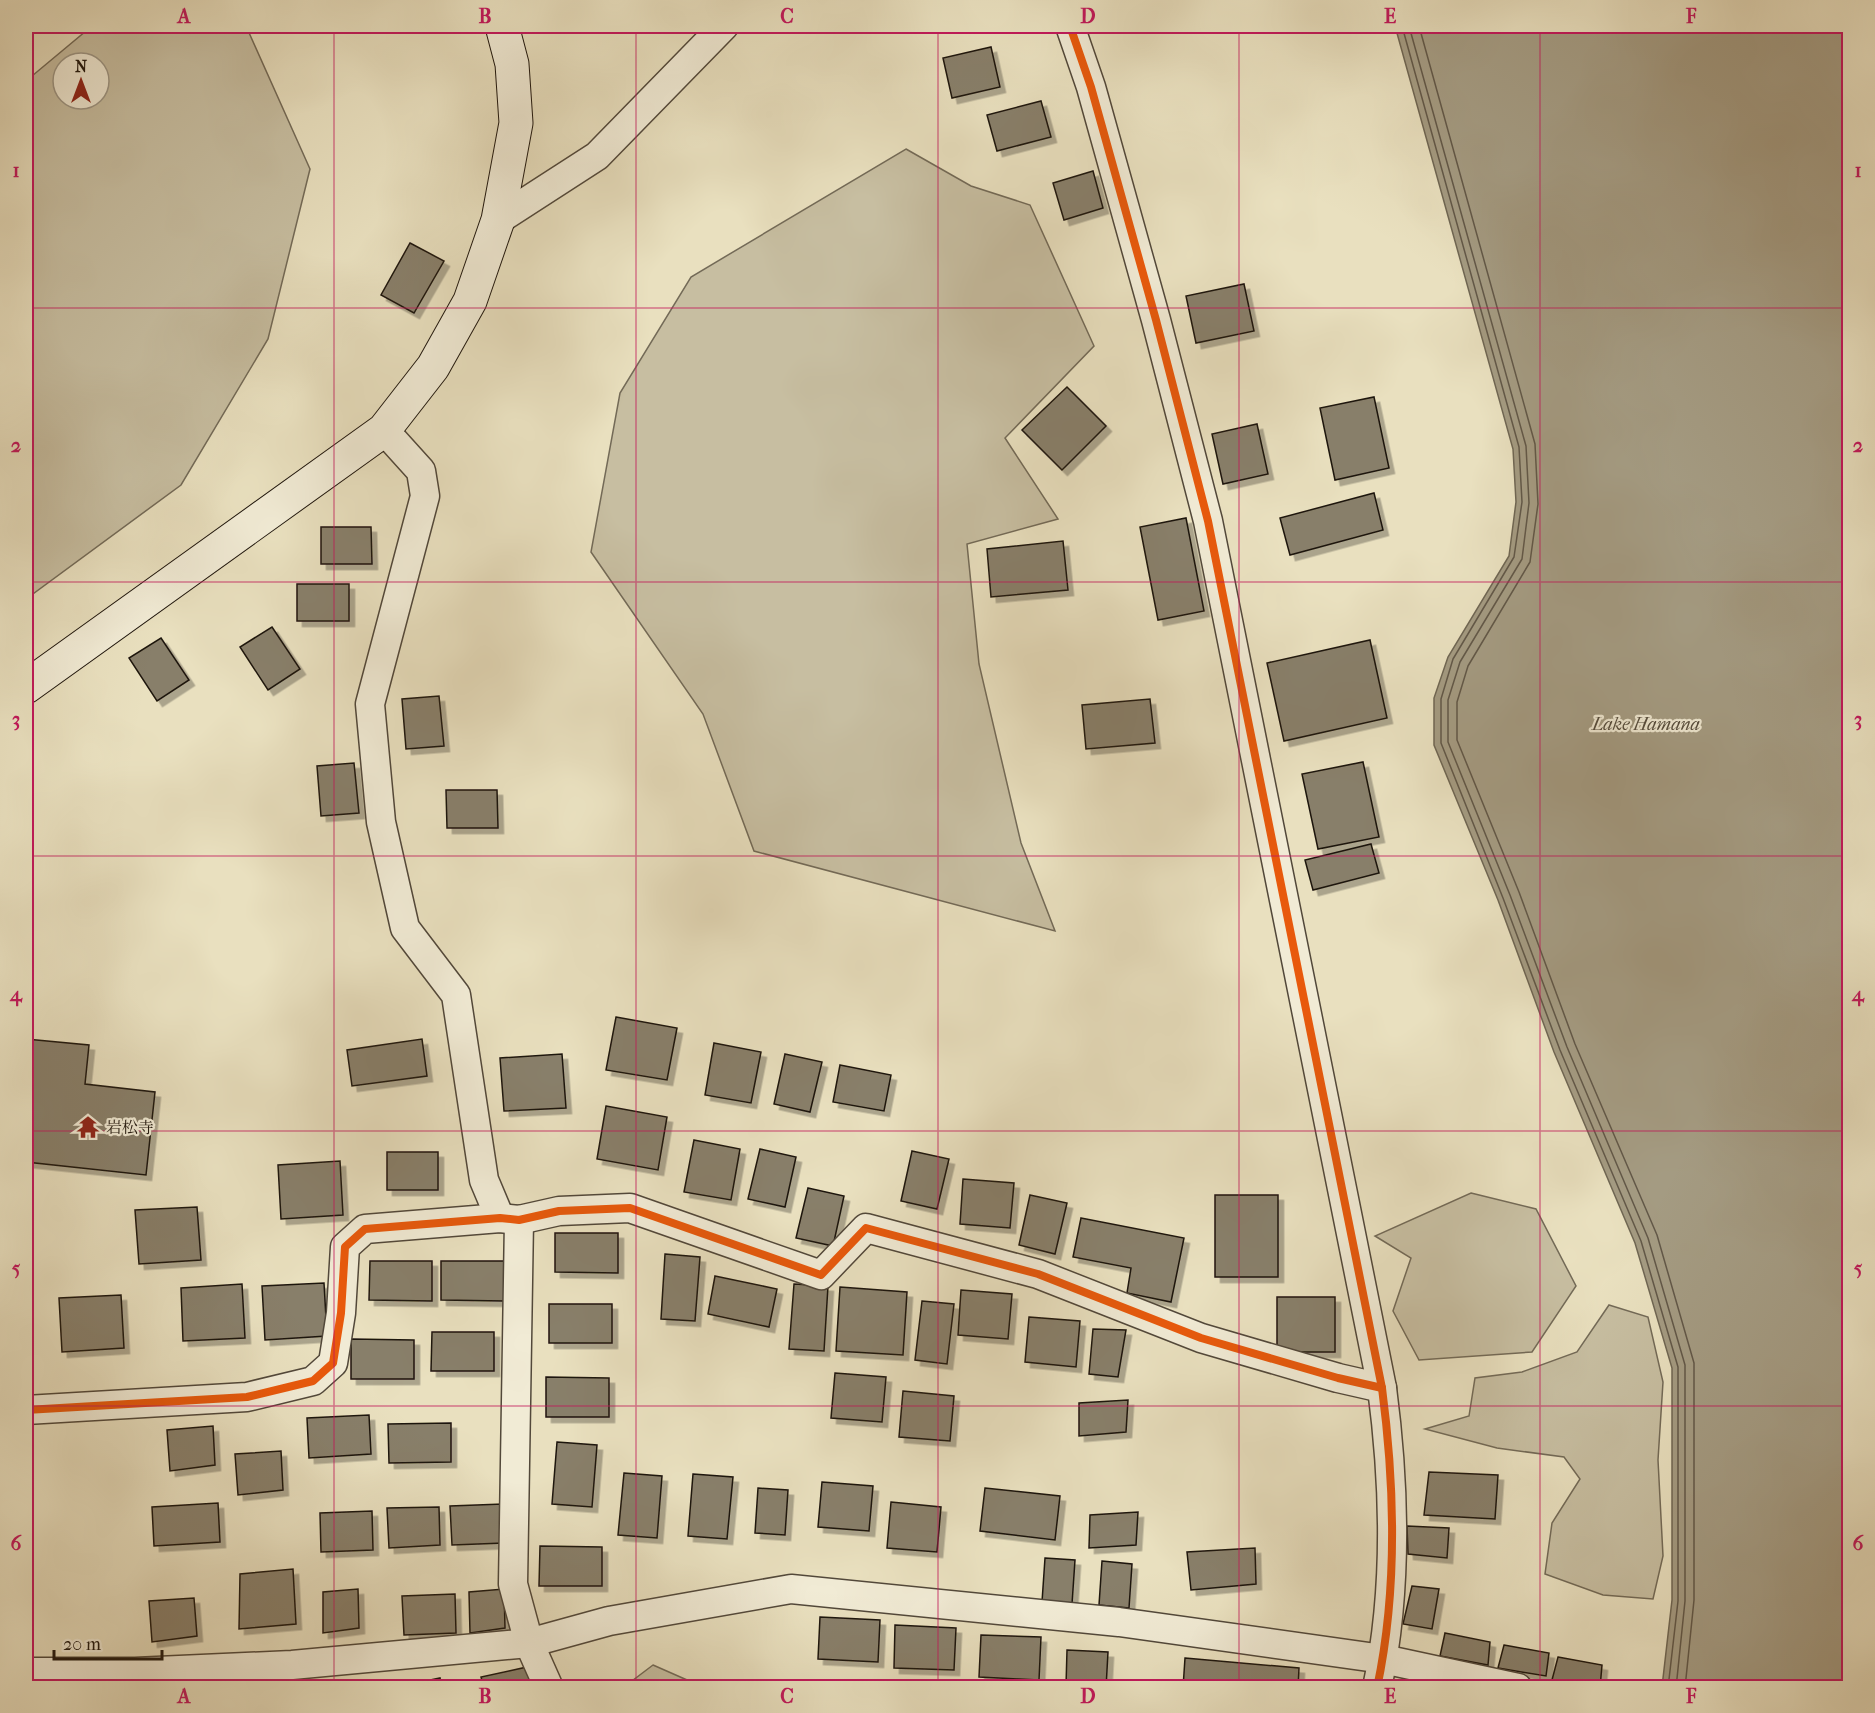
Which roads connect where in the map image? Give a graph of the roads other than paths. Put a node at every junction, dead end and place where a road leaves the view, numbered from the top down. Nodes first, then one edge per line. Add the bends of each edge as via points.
1 (502, 26) edge
2 (724, 26) edge
3 (1070, 26) edge
4 (498, 220) junction
5 (384, 430) junction
6 (26, 687) edge
7 (510, 1219) junction
8 (1382, 1388) junction
9 (26, 1410) edge
10 (529, 1643) junction
11 (1383, 1659) junction
12 (26, 1672) edge
13 (137, 1680) edge
14 (549, 1688) edge
15 (1377, 1688) edge
16 (1518, 1688) edge

1 - 4 street via 512,64 516,123
2 - 4 street via 597,156
3 - 8 street via 1091,87 1208,521
4 - 5 street via 470,301 433,367
5 - 6 street
5 - 7 street via 421,471 425,496 370,704 381,822 405,928 456,995 484,1180
7 - 8 street via 559,1211 630,1208 821,1275 866,1228 1038,1274 1201,1338
7 - 9 street via 365,1229 345,1247 333,1363 313,1381 247,1397
7 - 10 street via 513,1584
8 - 11 street via 1393,1521
10 - 11 street via 609,1621 790,1589 1119,1622
10 - 13 street
10 - 14 street
11 - 15 street
11 - 16 street
12 - 13 street

